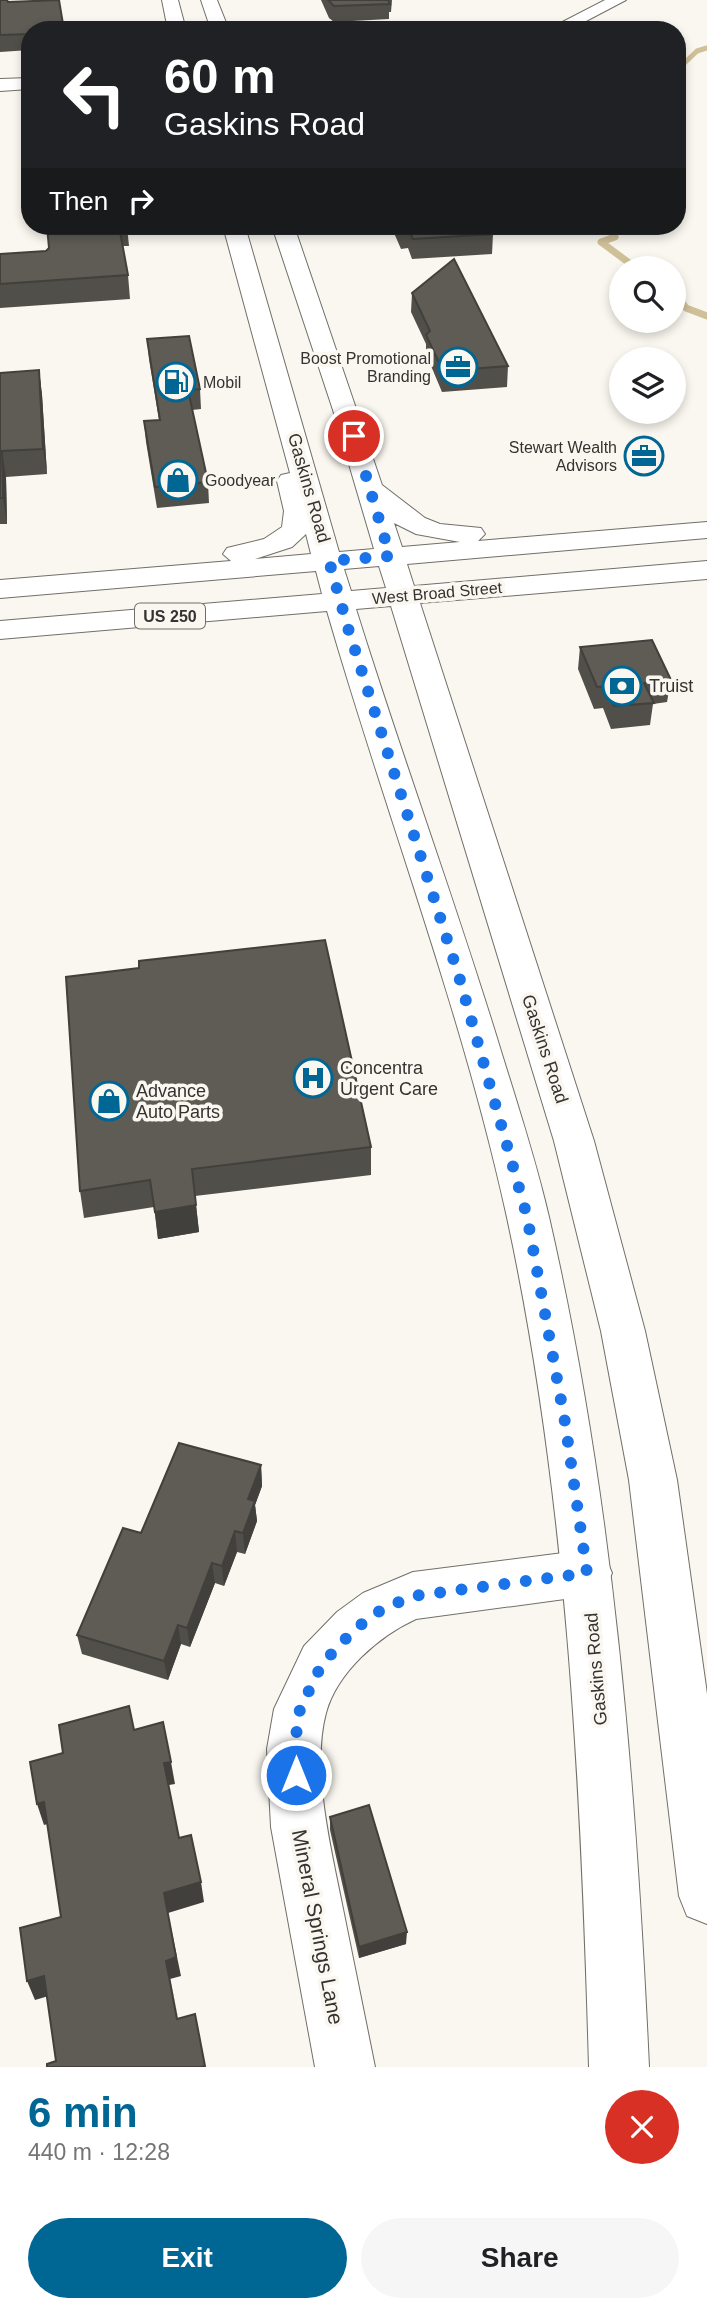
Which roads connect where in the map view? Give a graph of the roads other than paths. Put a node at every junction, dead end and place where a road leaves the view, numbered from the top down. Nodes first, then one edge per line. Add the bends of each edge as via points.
1 (170, 0) edge
2 (209, 0) edge
3 (618, 0) edge
4 (175, 21) edge
5 (217, 21) edge
6 (574, 21) edge
7 (21, 84) edge
8 (0, 85) edge
9 (237, 235) edge
10 (286, 235) edge
11 (289, 419) junction
12 (370, 488) junction
13 (707, 519) edge
14 (707, 530) edge
15 (390, 556) junction
16 (329, 561) junction
17 (707, 570) edge
18 (14, 587) edge
19 (402, 596) junction
20 (339, 601) junction
21 (0, 630) edge
22 (587, 1573) junction
23 (707, 1896) edge
24 (345, 2067) edge
25 (619, 2067) edge

1 - 4 main road
2 - 5 main road
3 - 6 main road
7 - 8 main road
9 - 11 main road, Gaskins Road
10 - 12 main road, Gaskins Road
11 - 16 main road, Gaskins Road
11 - 18 main road via 280,446 298,519 285,538 249,552 174,559
12 - 13 main road via 403,519 454,534 677,517
12 - 15 main road, Gaskins Road
14 - 15 main road, US 250
15 - 16 main road, US 250
15 - 19 main road, Gaskins Road
16 - 18 main road, US 250
16 - 20 main road, Gaskins Road
17 - 19 main road, West Broad Street / US 250
19 - 20 main road, West Broad Street / US 250
19 - 23 main road, Gaskins Road via 574,1141 623,1331 653,1480
20 - 21 main road, West Broad Street / US 250
20 - 22 main road, Gaskins Road via 441,916 524,1203 565,1422
22 - 24 main road, Mineral Springs Lane via 413,1596 381,1610 355,1629 322,1664 300,1709 295,1762 299,1827
22 - 25 main road, Gaskins Road via 613,1888

